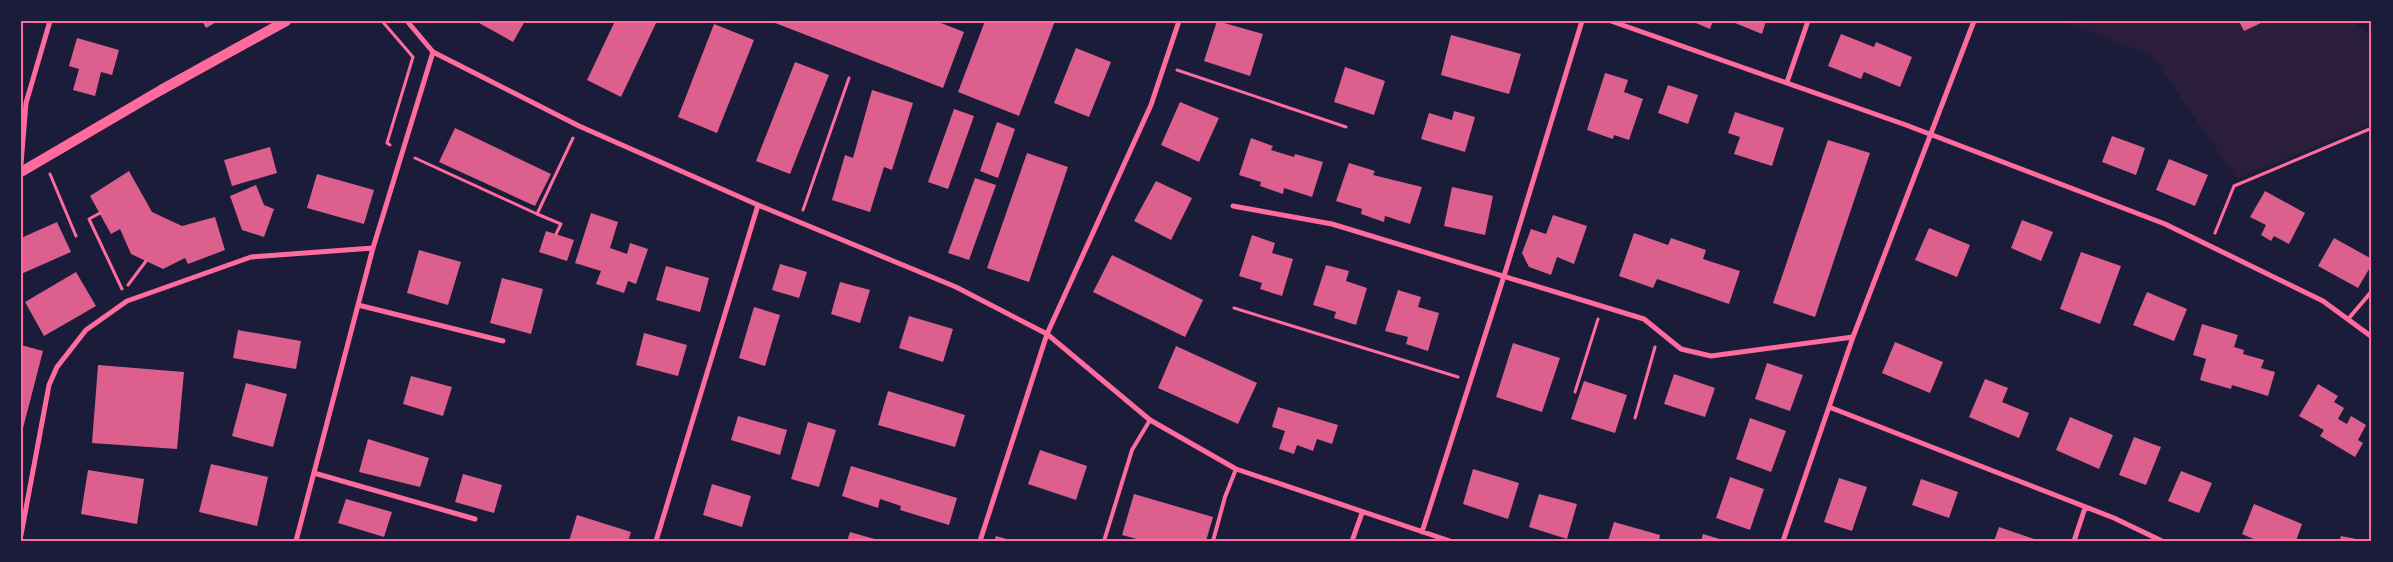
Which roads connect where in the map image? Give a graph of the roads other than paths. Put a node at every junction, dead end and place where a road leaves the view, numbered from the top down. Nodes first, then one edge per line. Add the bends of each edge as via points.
1 (50, 21) edge
2 (286, 21) edge
3 (407, 21) edge
4 (1179, 21) edge
5 (1582, 21) edge
6 (1611, 21) edge
7 (1808, 21) edge
8 (1974, 21) edge
9 (433, 52) junction
10 (1787, 82) junction
11 (1930, 134) junction
12 (21, 164) edge
13 (21, 172) edge
14 (758, 205) junction
15 (1234, 206) dead end
16 (373, 248) junction
17 (1504, 276) junction
18 (2372, 291) edge
19 (358, 305) junction
20 (2349, 318) junction
21 (1047, 334) junction
22 (1853, 337) junction
23 (2372, 337) edge
24 (503, 341) dead end
25 (1829, 407) junction
26 (1150, 420) junction
27 (1236, 470) junction
28 (314, 473) junction
29 (2085, 508) junction
30 (1362, 513) junction
31 (475, 519) dead end
32 (1422, 532) junction
33 (21, 535) edge
34 (296, 541) edge
35 (656, 541) edge
36 (980, 541) edge
37 (1104, 541) edge
38 (1213, 541) edge
39 (1352, 541) edge
40 (1450, 541) edge
41 (1783, 541) edge
42 (2074, 541) edge
43 (2162, 541) edge

1 - 12 street via 26,103
2 - 13 main road
3 - 9 street
4 - 21 street via 1151,106
5 - 17 street
6 - 10 street
7 - 10 street
8 - 11 street
9 - 14 street via 579,126
9 - 16 street
10 - 11 street
11 - 20 street via 2165,224 2324,301
11 - 22 street
14 - 21 street via 956,287
14 - 35 street
15 - 17 street via 1332,224
16 - 19 street
16 - 33 street via 252,257 128,301 86,330 57,367 48,385
17 - 22 street via 1644,319 1681,348 1711,356
17 - 32 street
18 - 20 lane
19 - 24 street
19 - 28 street
20 - 23 street
21 - 26 street
21 - 36 street
22 - 25 street
25 - 29 street
25 - 41 street
26 - 27 street
26 - 37 lane via 1132,450
27 - 30 street
27 - 38 lane
28 - 31 street
28 - 34 street
29 - 42 street
29 - 43 street
30 - 32 street
30 - 39 street
32 - 40 street

